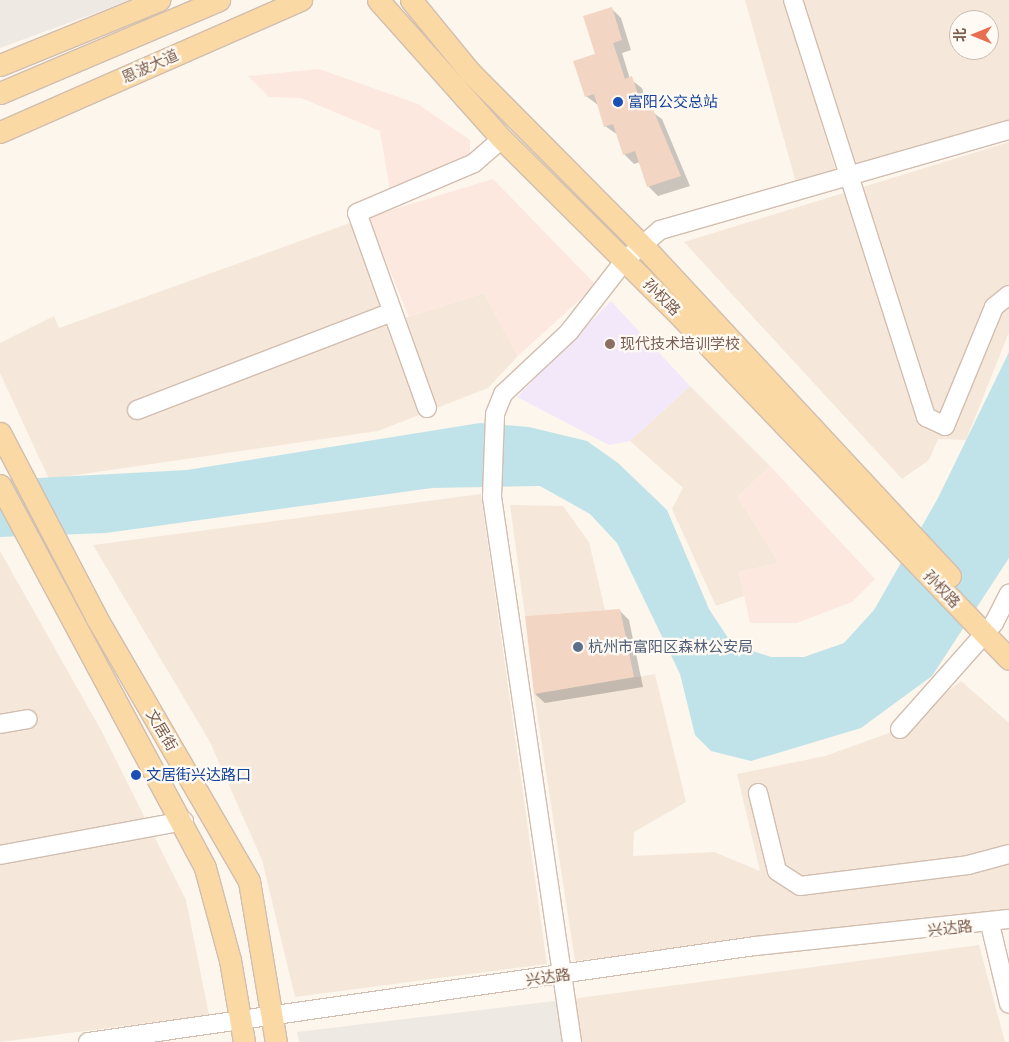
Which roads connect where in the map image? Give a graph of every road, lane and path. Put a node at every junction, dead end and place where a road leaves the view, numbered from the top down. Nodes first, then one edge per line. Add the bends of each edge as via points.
1 (160, 0) edge
2 (220, 0) edge
3 (301, 0) edge
4 (378, 0) edge
5 (411, 0) edge
6 (793, 0) edge
7 (0, 65) edge
8 (0, 93) edge
9 (1009, 130) edge
10 (0, 132) edge
11 (502, 139) junction
12 (848, 179) junction
13 (641, 244) junction
14 (625, 260) junction
15 (1009, 295) edge
16 (392, 312) junction
17 (427, 408) dead end
18 (136, 410) dead end
19 (0, 433) edge
20 (0, 485) edge
21 (899, 532) junction
22 (1009, 594) edge
23 (989, 628) junction
24 (1009, 638) edge
25 (1009, 659) edge
26 (28, 719) dead end
27 (0, 724) edge
28 (900, 729) dead end
29 (758, 793) dead end
30 (184, 821) junction
31 (0, 854) edge
32 (1009, 854) edge
33 (1009, 920) edge
34 (990, 924) junction
35 (563, 974) junction
36 (1009, 1004) edge
37 (272, 1016) junction
38 (241, 1021) junction
39 (88, 1042) edge
40 (244, 1042) edge
41 (276, 1042) edge
42 (572, 1042) edge

1 - 7 main road
2 - 8 main road
3 - 10 main road, 恩波大道
4 - 11 main road, 孙权路
5 - 13 main road, 孙权路 via 470,72
6 - 12 street
9 - 12 street
11 - 14 main road, 孙权路
11 - 16 street via 474,163 357,213
12 - 13 street via 660,230
12 - 15 street via 926,417 945,426 994,308
13 - 14 street
13 - 21 main road, 孙权路
14 - 21 main road, 孙权路
14 - 35 street via 569,332 503,394 495,414 492,496
16 - 17 street
16 - 18 street
19 - 37 main road, 文居街 via 56,544 249,881
20 - 30 main road, 文居街 via 29,544
21 - 23 main road, 孙权路
22 - 23 street
23 - 24 main road, 孙权路
23 - 25 main road, 孙权路
23 - 28 street
26 - 27 street
29 - 32 street via 777,871 800,886 968,865
30 - 31 street
30 - 38 main road, 文居街 via 218,909
33 - 34 street, 兴达路
34 - 35 street, 兴达路 via 755,946
34 - 36 street
35 - 37 street, 兴达路
35 - 42 street
37 - 38 street, 兴达路
37 - 41 main road, 文居街
38 - 39 street, 兴达路
38 - 40 main road, 文居街

